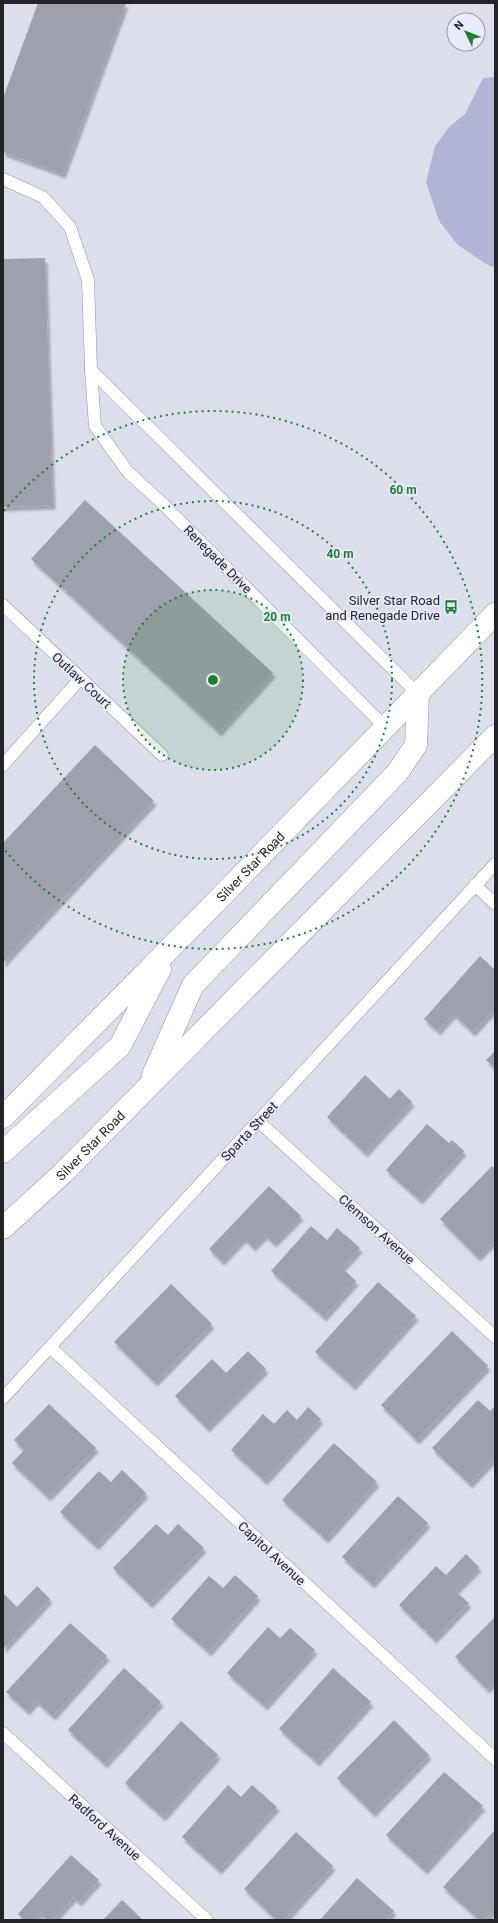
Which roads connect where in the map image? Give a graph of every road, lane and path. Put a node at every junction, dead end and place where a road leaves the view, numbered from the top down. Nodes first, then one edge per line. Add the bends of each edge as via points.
1 (3, 179) edge
2 (91, 370) junction
3 (3, 605) edge
4 (495, 614) edge
5 (80, 679) junction
6 (418, 694) junction
7 (386, 728) junction
8 (495, 736) edge
9 (162, 755) dead end
10 (3, 764) edge
11 (495, 864) edge
12 (475, 885) junction
13 (495, 904) edge
14 (171, 949) junction
15 (148, 1088) junction
16 (3, 1117) edge
17 (258, 1121) junction
18 (3, 1152) edge
19 (3, 1228) edge
20 (495, 1337) edge
21 (50, 1348) junction
22 (3, 1398) edge
23 (3, 1733) edge
24 (495, 1759) edge
25 (207, 1920) edge

1 - 2 lane, Renegade Drive via 42,197 70,227 88,280
2 - 6 lane
2 - 7 lane, Renegade Drive via 95,426 128,472
3 - 5 lane, Outlaw Court
4 - 6 main road, Silver Star Road
5 - 9 lane, Outlaw Court
5 - 10 lane
6 - 7 main road, Silver Star Road
6 - 15 main road via 416,745 397,773 193,986
7 - 14 main road, Silver Star Road
8 - 15 main road, Silver Star Road
11 - 12 lane, Sparta Street
12 - 13 lane
12 - 17 lane, Sparta Street
14 - 16 main road, Silver Star Road
14 - 18 main road via 120,1046
15 - 19 main road, Silver Star Road via 63,1173
17 - 20 lane, Clemson Avenue
17 - 21 lane, Sparta Street
21 - 22 lane, Sparta Street
21 - 24 lane, Capitol Avenue
23 - 25 lane, Radford Avenue

